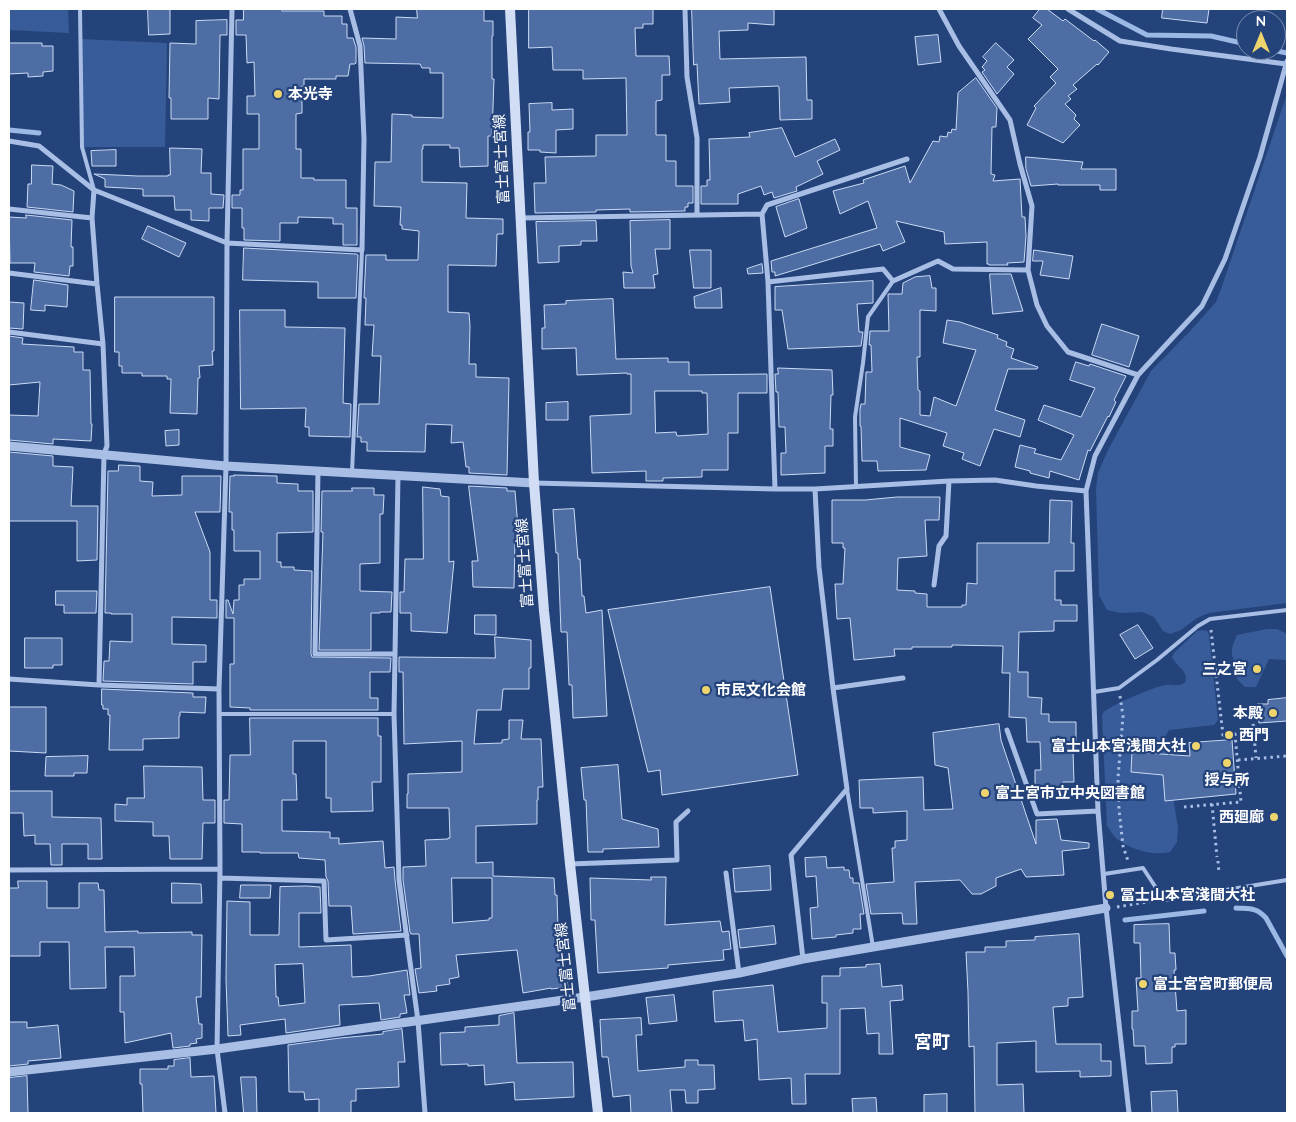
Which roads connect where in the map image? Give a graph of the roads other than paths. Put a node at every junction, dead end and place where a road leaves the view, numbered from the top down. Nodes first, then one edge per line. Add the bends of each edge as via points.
1 (80, 9) edge
2 (232, 9) edge
3 (350, 9) edge
4 (510, 9) edge
5 (685, 9) edge
6 (939, 9) edge
7 (1068, 9) edge
8 (1287, 62) edge
9 (9, 141) edge
10 (907, 159) dead end
11 (94, 190) junction
12 (9, 209) edge
13 (762, 214) junction
14 (697, 215) junction
15 (92, 218) junction
16 (520, 218) junction
17 (227, 243) junction
18 (362, 250) junction
19 (1028, 270) junction
20 (9, 274) edge
21 (894, 281) junction
22 (768, 282) junction
23 (97, 284) junction
24 (9, 332) edge
25 (103, 344) junction
26 (1138, 375) junction
27 (9, 446) edge
28 (104, 454) junction
29 (226, 466) junction
30 (318, 472) junction
31 (352, 473) junction
32 (398, 476) junction
33 (950, 481) junction
34 (534, 484) junction
35 (856, 487) junction
36 (775, 489) junction
37 (815, 489) junction
38 (1086, 492) junction
39 (934, 585) dead end
40 (1287, 610) edge
41 (395, 654) junction
42 (903, 678) dead end
43 (9, 679) edge
44 (99, 685) junction
45 (833, 688) junction
46 (219, 689) junction
47 (1094, 692) junction
48 (219, 714) junction
49 (394, 714) junction
50 (1007, 730) dead end
51 (847, 789) junction
52 (688, 811) dead end
53 (1098, 811) junction
54 (570, 864) junction
55 (220, 869) junction
56 (9, 870) edge
57 (726, 873) dead end
58 (1104, 874) junction
59 (220, 878) junction
60 (1287, 880) edge
61 (1106, 908) junction
62 (407, 936) junction
63 (873, 947) junction
64 (803, 960) junction
65 (739, 974) junction
66 (585, 997) junction
67 (418, 1021) junction
68 (216, 1049) junction
69 (9, 1072) edge
70 (225, 1113) edge
71 (425, 1113) edge
72 (598, 1113) edge
73 (1129, 1113) edge

1 - 11 lane via 82,147
2 - 17 street
3 - 18 street via 360,46 364,138
4 - 16 main road, 富士富士宮線
5 - 14 street via 686,77 697,138
6 - 19 street via 959,46 1010,120 1032,206
7 - 8 street via 1120,41
8 - 26 street via 1260,157 1225,259 1202,306
9 - 11 street via 39,146
10 - 13 street via 767,205
11 - 15 street
11 - 17 street
12 - 15 street
13 - 14 street
13 - 22 street
14 - 16 street
15 - 23 street
16 - 34 main road, 富士富士宮線
17 - 18 street
17 - 29 street
18 - 31 lane
19 - 21 street via 953,269 938,261
19 - 26 street via 1037,305 1047,326 1068,352
20 - 23 street
21 - 22 street via 883,269
21 - 35 lane via 868,317 854,417
22 - 36 street
23 - 25 street
24 - 25 street
25 - 28 street via 107,446
26 - 38 street via 1095,456
27 - 28 street
28 - 29 street
28 - 44 street
29 - 30 street
29 - 46 street
30 - 31 street
30 - 41 street via 315,654
31 - 32 street
32 - 34 street
32 - 41 street
33 - 35 street
33 - 38 street via 995,480
33 - 39 street via 946,536 939,546
34 - 36 street
34 - 54 main road, 富士富士宮線
35 - 37 street
36 - 37 street
37 - 45 street via 819,567
38 - 47 street
40 - 47 lane via 1210,619 1119,688
41 - 49 street
42 - 45 street
43 - 44 street
44 - 46 street
45 - 51 street
46 - 48 street
47 - 53 street
48 - 49 lane
48 - 55 street
49 - 62 street via 399,880
50 - 53 street via 1037,814
51 - 63 lane
51 - 64 street via 791,855
52 - 54 street via 676,822 677,860
53 - 58 street
54 - 66 main road, 富士富士宮線
55 - 56 street
55 - 59 street
57 - 65 street
58 - 60 lane via 1143,868 1164,900
58 - 61 street
59 - 62 street via 324,881 326,940
59 - 68 street
61 - 63 street
61 - 73 street
62 - 67 street
63 - 64 street
64 - 65 street
65 - 66 street
66 - 67 street
66 - 72 main road, 富士富士宮線
67 - 68 street
67 - 71 street
68 - 69 street
68 - 70 street

